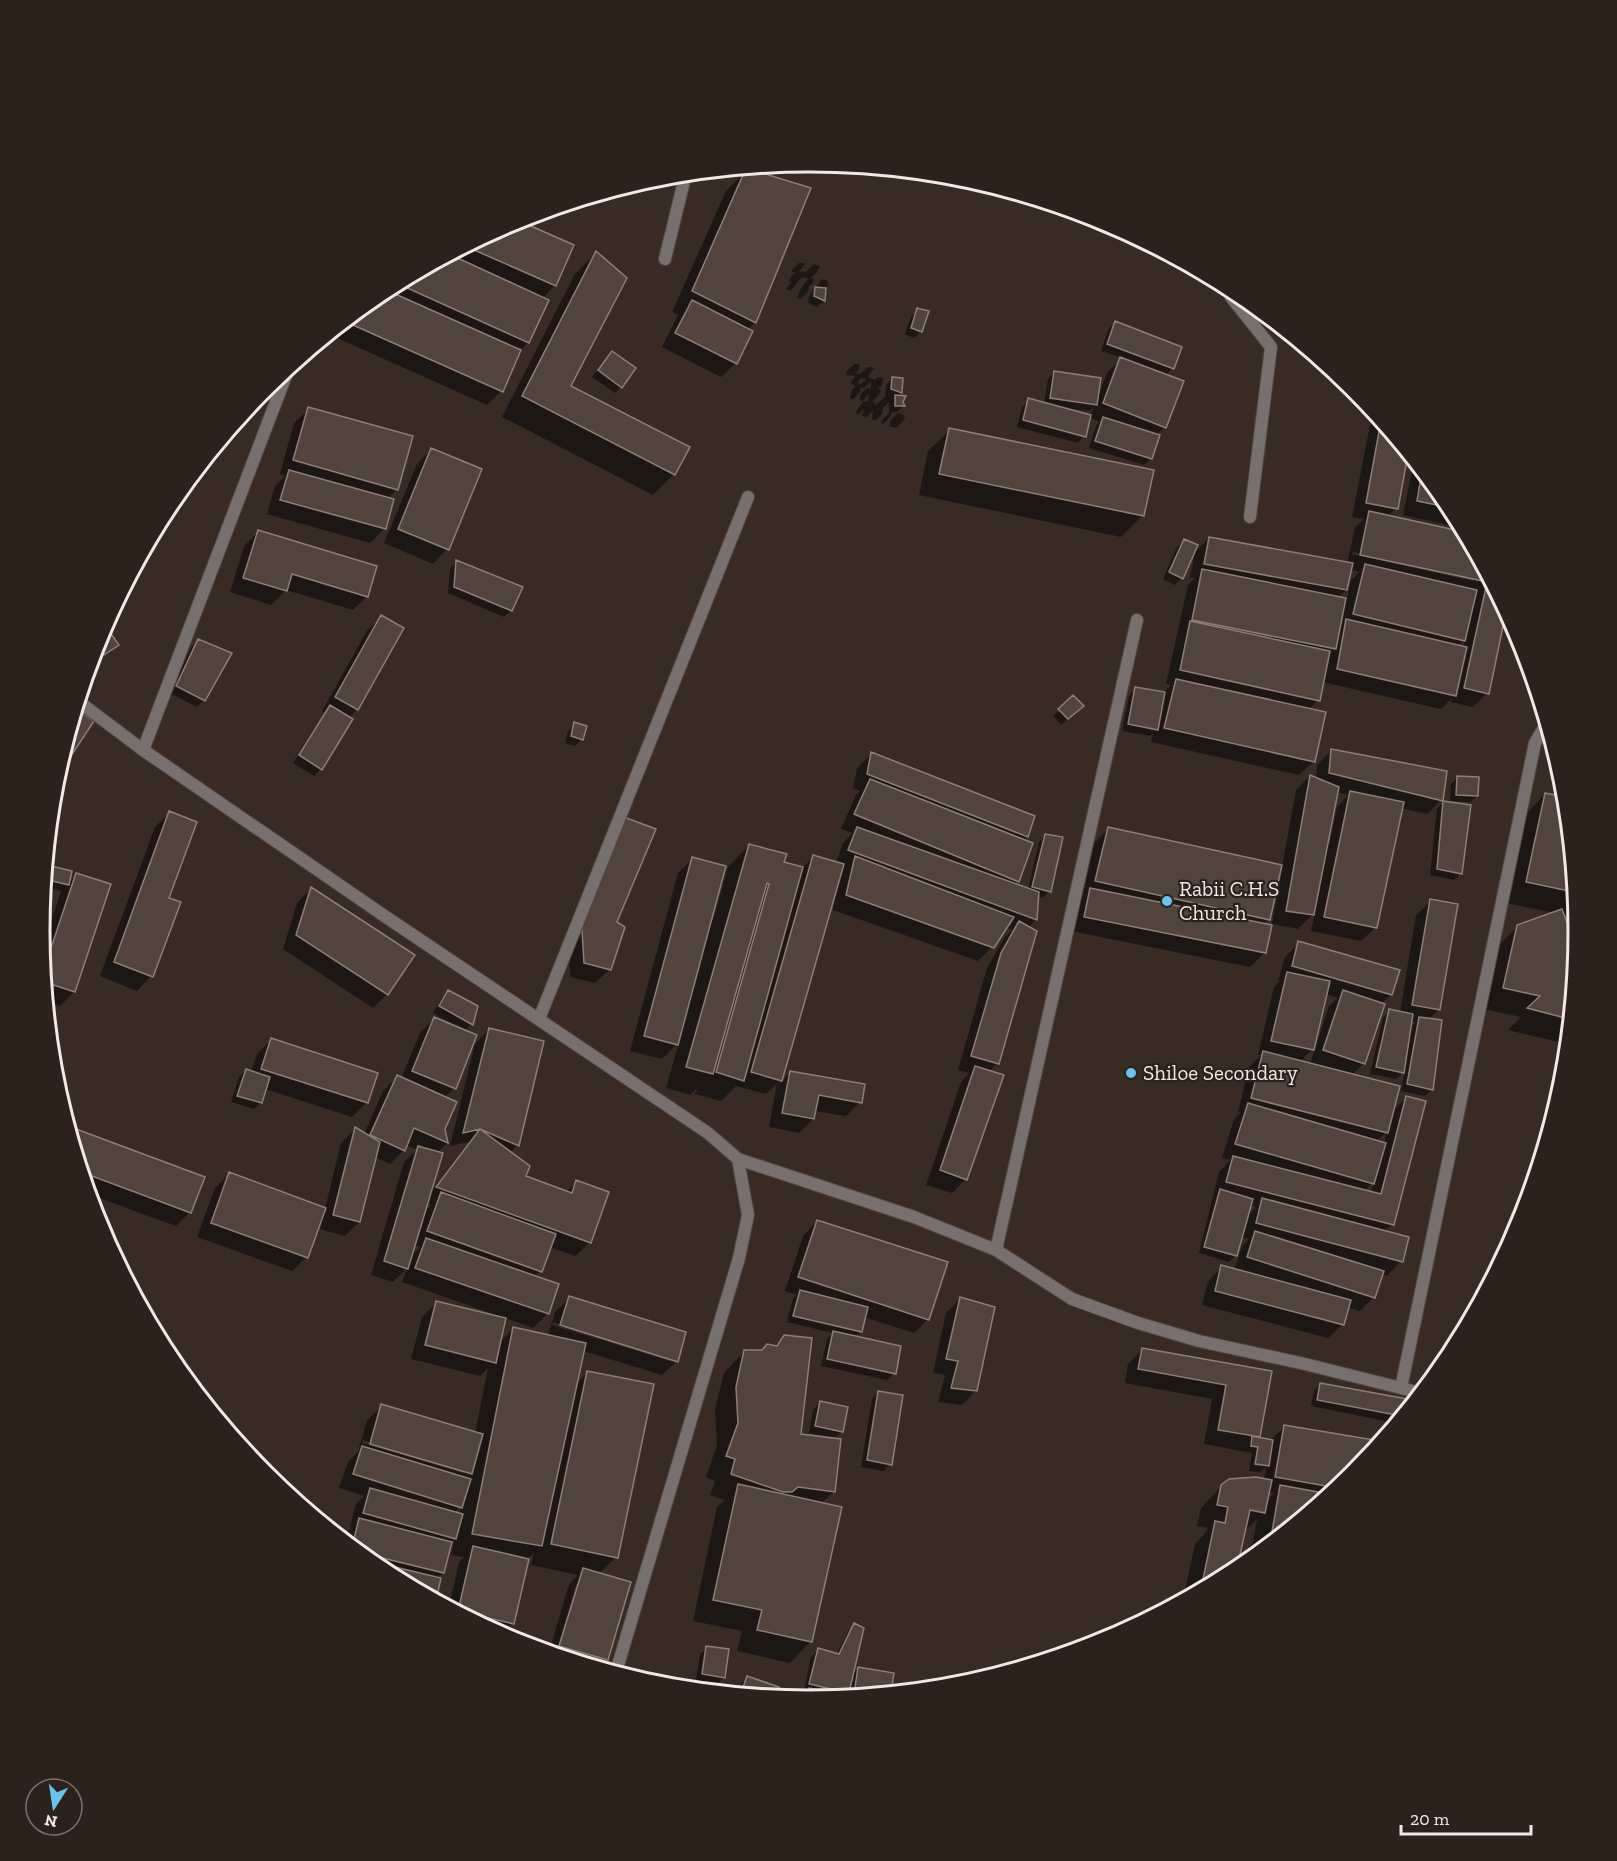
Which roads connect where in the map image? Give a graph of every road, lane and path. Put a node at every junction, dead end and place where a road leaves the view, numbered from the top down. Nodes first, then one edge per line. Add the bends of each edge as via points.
1 (684, 182) edge
2 (665, 259) dead end
3 (1236, 303) edge
4 (283, 384) edge
5 (748, 497) dead end
6 (1250, 517) dead end
7 (1137, 620) dead end
8 (84, 706) edge
9 (1541, 732) edge
10 (143, 750) junction
11 (539, 1019) junction
12 (738, 1159) junction
13 (996, 1250) junction
14 (1401, 1388) junction
15 (1412, 1391) edge
16 (618, 1665) edge

1 - 2 street
3 - 6 street via 1271,347
4 - 10 street
5 - 11 street
7 - 13 street
8 - 10 street
9 - 14 street via 1535,742
10 - 11 street
11 - 12 street via 708,1133
12 - 13 street via 914,1217
12 - 16 street via 748,1215 739,1258
13 - 14 street via 1072,1299 1138,1323
14 - 15 street

